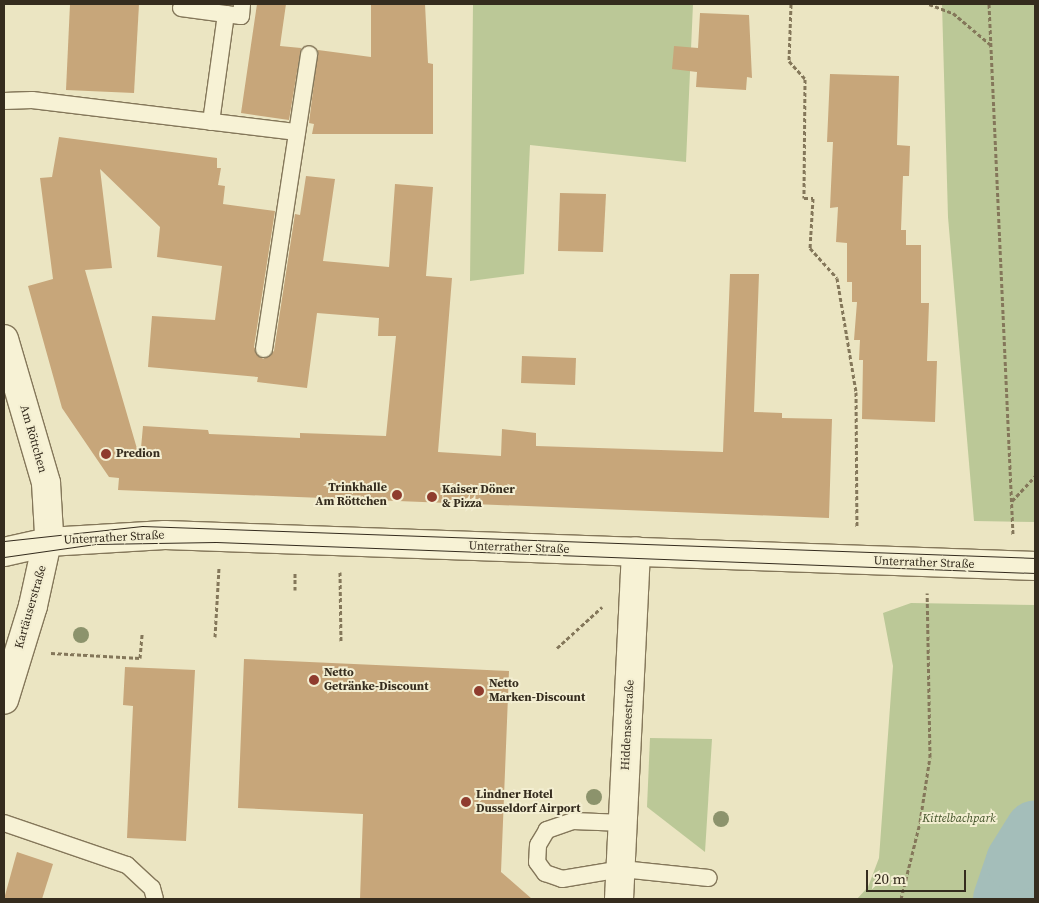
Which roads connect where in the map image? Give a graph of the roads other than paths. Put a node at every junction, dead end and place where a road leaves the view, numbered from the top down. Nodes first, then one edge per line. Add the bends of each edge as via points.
1 (242, 4) edge
2 (181, 8) dead end
3 (226, 14) junction
4 (309, 54) dead end
5 (4, 101) edge
6 (211, 122) junction
7 (297, 132) junction
8 (4, 339) edge
9 (264, 349) dead end
10 (48, 542) junction
11 (636, 551) junction
12 (4, 552) edge
13 (1024, 566) edge
14 (4, 700) edge
15 (4, 823) edge
16 (624, 823) junction
17 (622, 869) junction
18 (709, 878) dead end
19 (155, 899) edge
20 (619, 899) edge

1 - 3 lane via 241,16
2 - 3 lane
3 - 6 lane
4 - 7 lane
5 - 6 lane via 32,100
6 - 7 lane
7 - 9 lane
8 - 10 main road, Am Röttchen via 46,483
10 - 11 main road, Unterrather Straße via 120,536
10 - 12 main road, Unterrather Straße
10 - 14 main road, Kartäuserstraße
11 - 13 main road, Unterrather Straße
11 - 16 main road, Hiddenseestraße
15 - 19 lane via 127,865 152,888
16 - 17 main road, Hiddenseestraße
16 - 17 lane via 573,821 548,830 538,845 537,862 545,873 562,879
17 - 18 lane
17 - 20 main road, Hiddenseestraße

